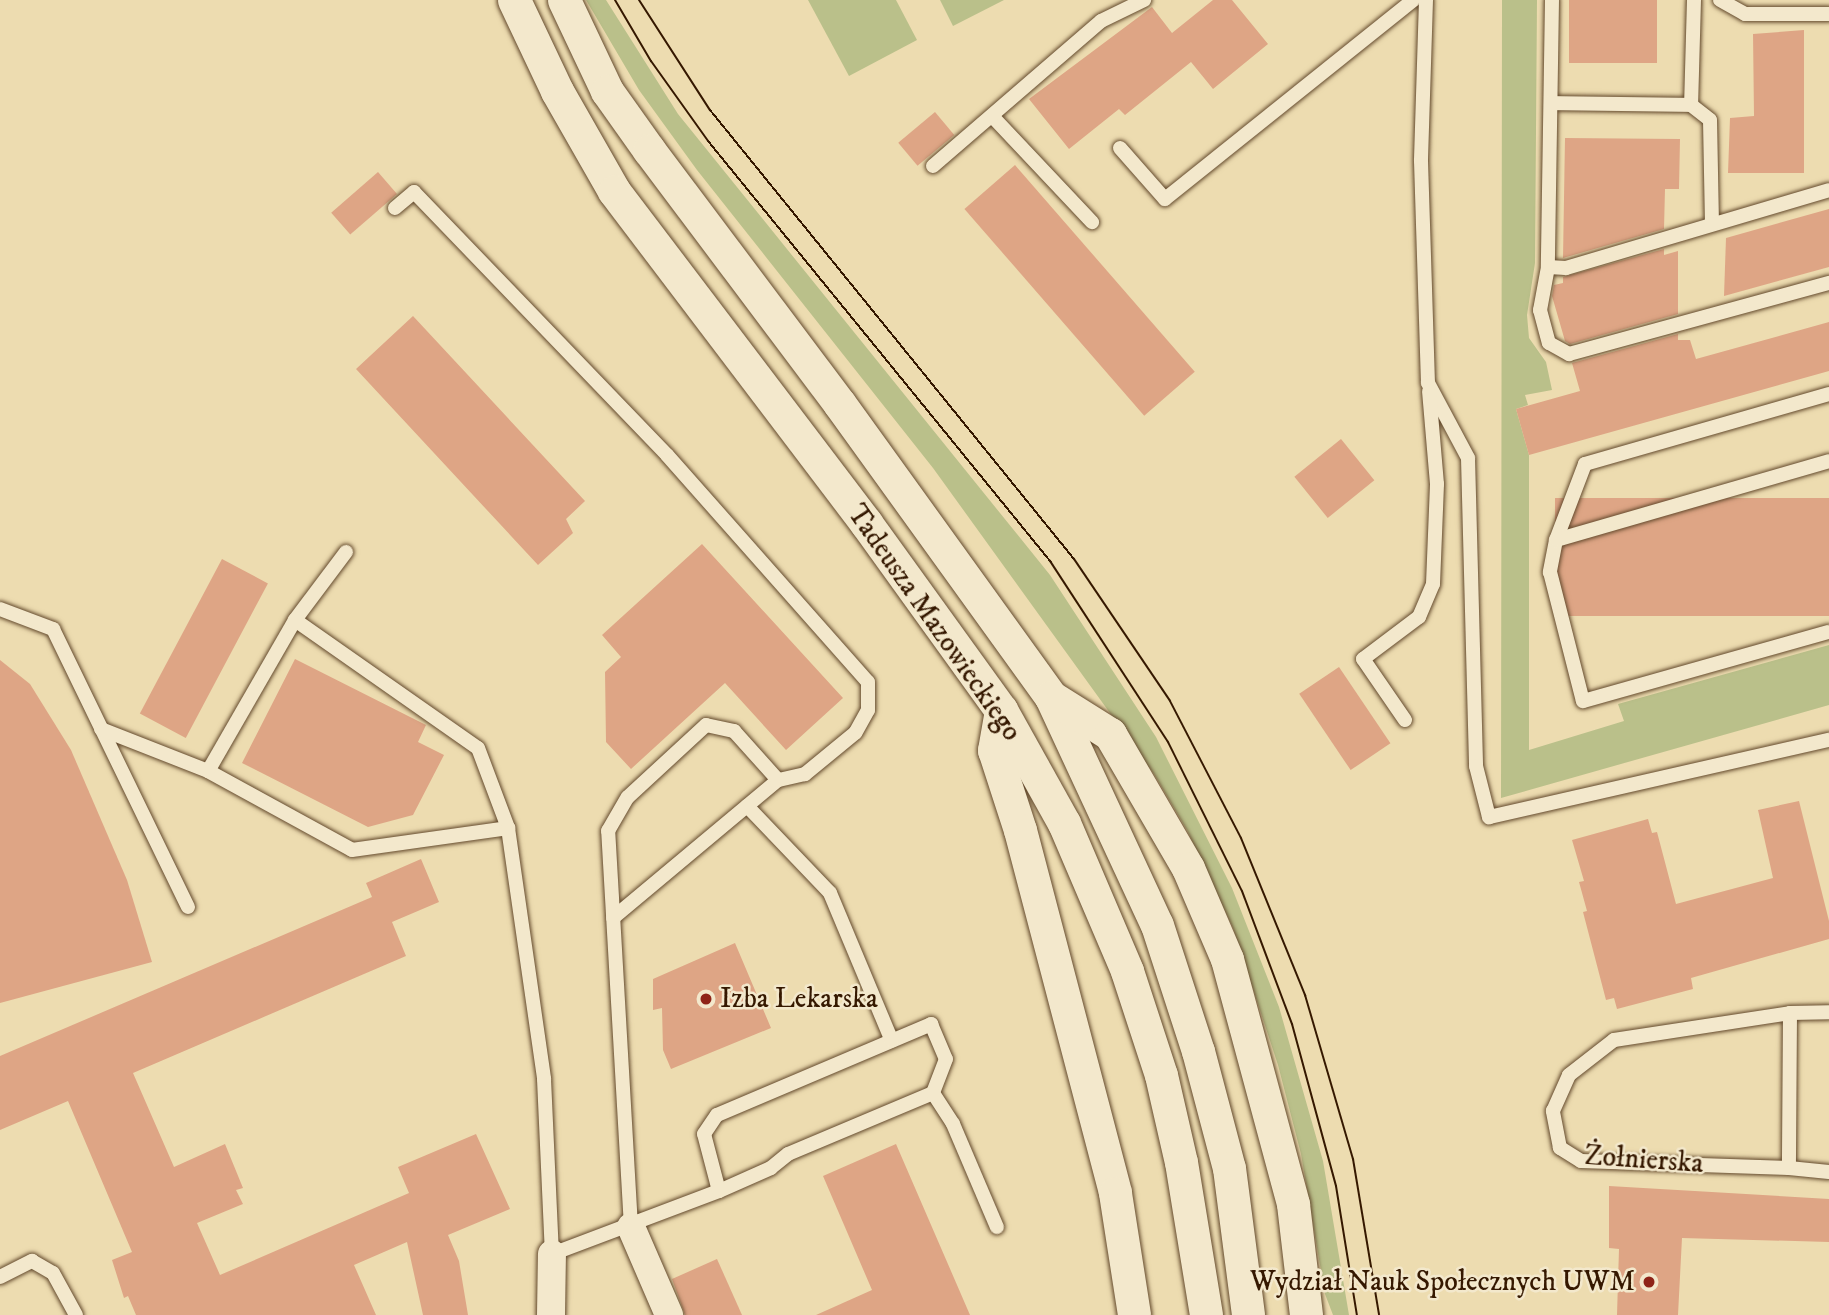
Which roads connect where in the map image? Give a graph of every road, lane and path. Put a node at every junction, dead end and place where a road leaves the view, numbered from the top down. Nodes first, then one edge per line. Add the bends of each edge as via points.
1 (514, 0) edge
2 (564, 0) edge
3 (1144, 0) edge
4 (1413, 0) edge
5 (1426, 0) edge
6 (1552, 0) edge
7 (1694, 0) edge
8 (1720, 0) edge
9 (1829, 14) edge
10 (1551, 103) junction
11 (1691, 105) junction
12 (992, 116) junction
13 (1120, 148) dead end
14 (933, 166) dead end
15 (1829, 190) edge
16 (395, 208) dead end
17 (1092, 222) dead end
18 (1712, 224) junction
19 (1548, 267) junction
20 (1829, 283) edge
21 (1428, 383) junction
22 (1829, 394) edge
23 (1829, 461) edge
24 (1556, 540) junction
25 (346, 552) dead end
26 (0, 609) edge
27 (295, 620) junction
28 (1829, 632) edge
29 (1051, 697) junction
30 (1001, 710) junction
31 (1405, 720) dead end
32 (102, 729) junction
33 (1829, 740) edge
34 (208, 771) junction
35 (778, 780) junction
36 (747, 806) junction
37 (508, 828) junction
38 (188, 907) dead end
39 (613, 918) junction
40 (1829, 1012) edge
41 (1790, 1013) junction
42 (892, 1041) junction
43 (933, 1093) junction
44 (1789, 1168) junction
45 (1829, 1172) edge
46 (719, 1191) junction
47 (631, 1227) junction
48 (997, 1227) dead end
49 (552, 1254) junction
50 (0, 1277) edge
51 (76, 1315) edge
52 (551, 1315) edge
53 (669, 1315) edge
54 (1134, 1315) edge
55 (1206, 1315) edge
56 (1248, 1315) edge
57 (1306, 1315) edge

1 - 30 street, Tadeusza Mazowieckiego via 557,91 614,191 866,523
2 - 29 street, Tadeusza Mazowieckiego via 607,91
3 - 12 lane via 1101,21
4 - 13 lane via 1165,199
5 - 21 lane via 1421,162
6 - 10 lane
7 - 11 lane
8 - 9 lane via 1745,14
10 - 11 lane
10 - 19 lane
11 - 18 lane via 1710,120
12 - 14 lane
12 - 17 lane
15 - 18 lane
16 - 35 lane via 414,192 667,455 869,682 868,710 855,733 805,774
18 - 19 lane via 1566,268
19 - 20 lane via 1540,310 1549,343 1569,354
21 - 31 lane via 1437,484 1433,584 1419,617 1363,659
21 - 33 lane via 1468,458 1476,766 1489,817
22 - 24 lane via 1584,464
23 - 24 lane
24 - 28 lane via 1550,572 1583,701
25 - 27 lane
26 - 32 lane via 52,629
27 - 34 lane
27 - 37 lane via 478,748
29 - 56 street, Tadeusza Mazowieckiego via 1157,925 1198,1051 1228,1168
29 - 57 street via 1110,734 1188,867 1227,959 1293,1204
30 - 54 street via 993,750 1020,830 1115,1193
30 - 55 street, Tadeusza Mazowieckiego via 1063,822 1127,971 1161,1075
32 - 34 lane
32 - 38 lane
34 - 37 lane via 352,850
35 - 36 lane
35 - 39 lane via 734,731 706,725 628,797 608,831
36 - 39 lane
36 - 42 lane via 830,893
37 - 49 lane via 544,1079
39 - 47 lane
40 - 41 lane, Żołnierska
41 - 44 lane
41 - 44 lane, Żołnierska via 1614,1040 1569,1075 1553,1111 1560,1148 1581,1161
42 - 43 lane via 930,1024 946,1059
42 - 46 lane via 717,1115 704,1134
43 - 46 lane via 788,1154 772,1168
43 - 48 lane via 953,1124
44 - 45 lane, Żołnierska
46 - 47 lane
47 - 49 lane
47 - 53 street
49 - 52 street
50 - 51 lane via 32,1261 53,1273

